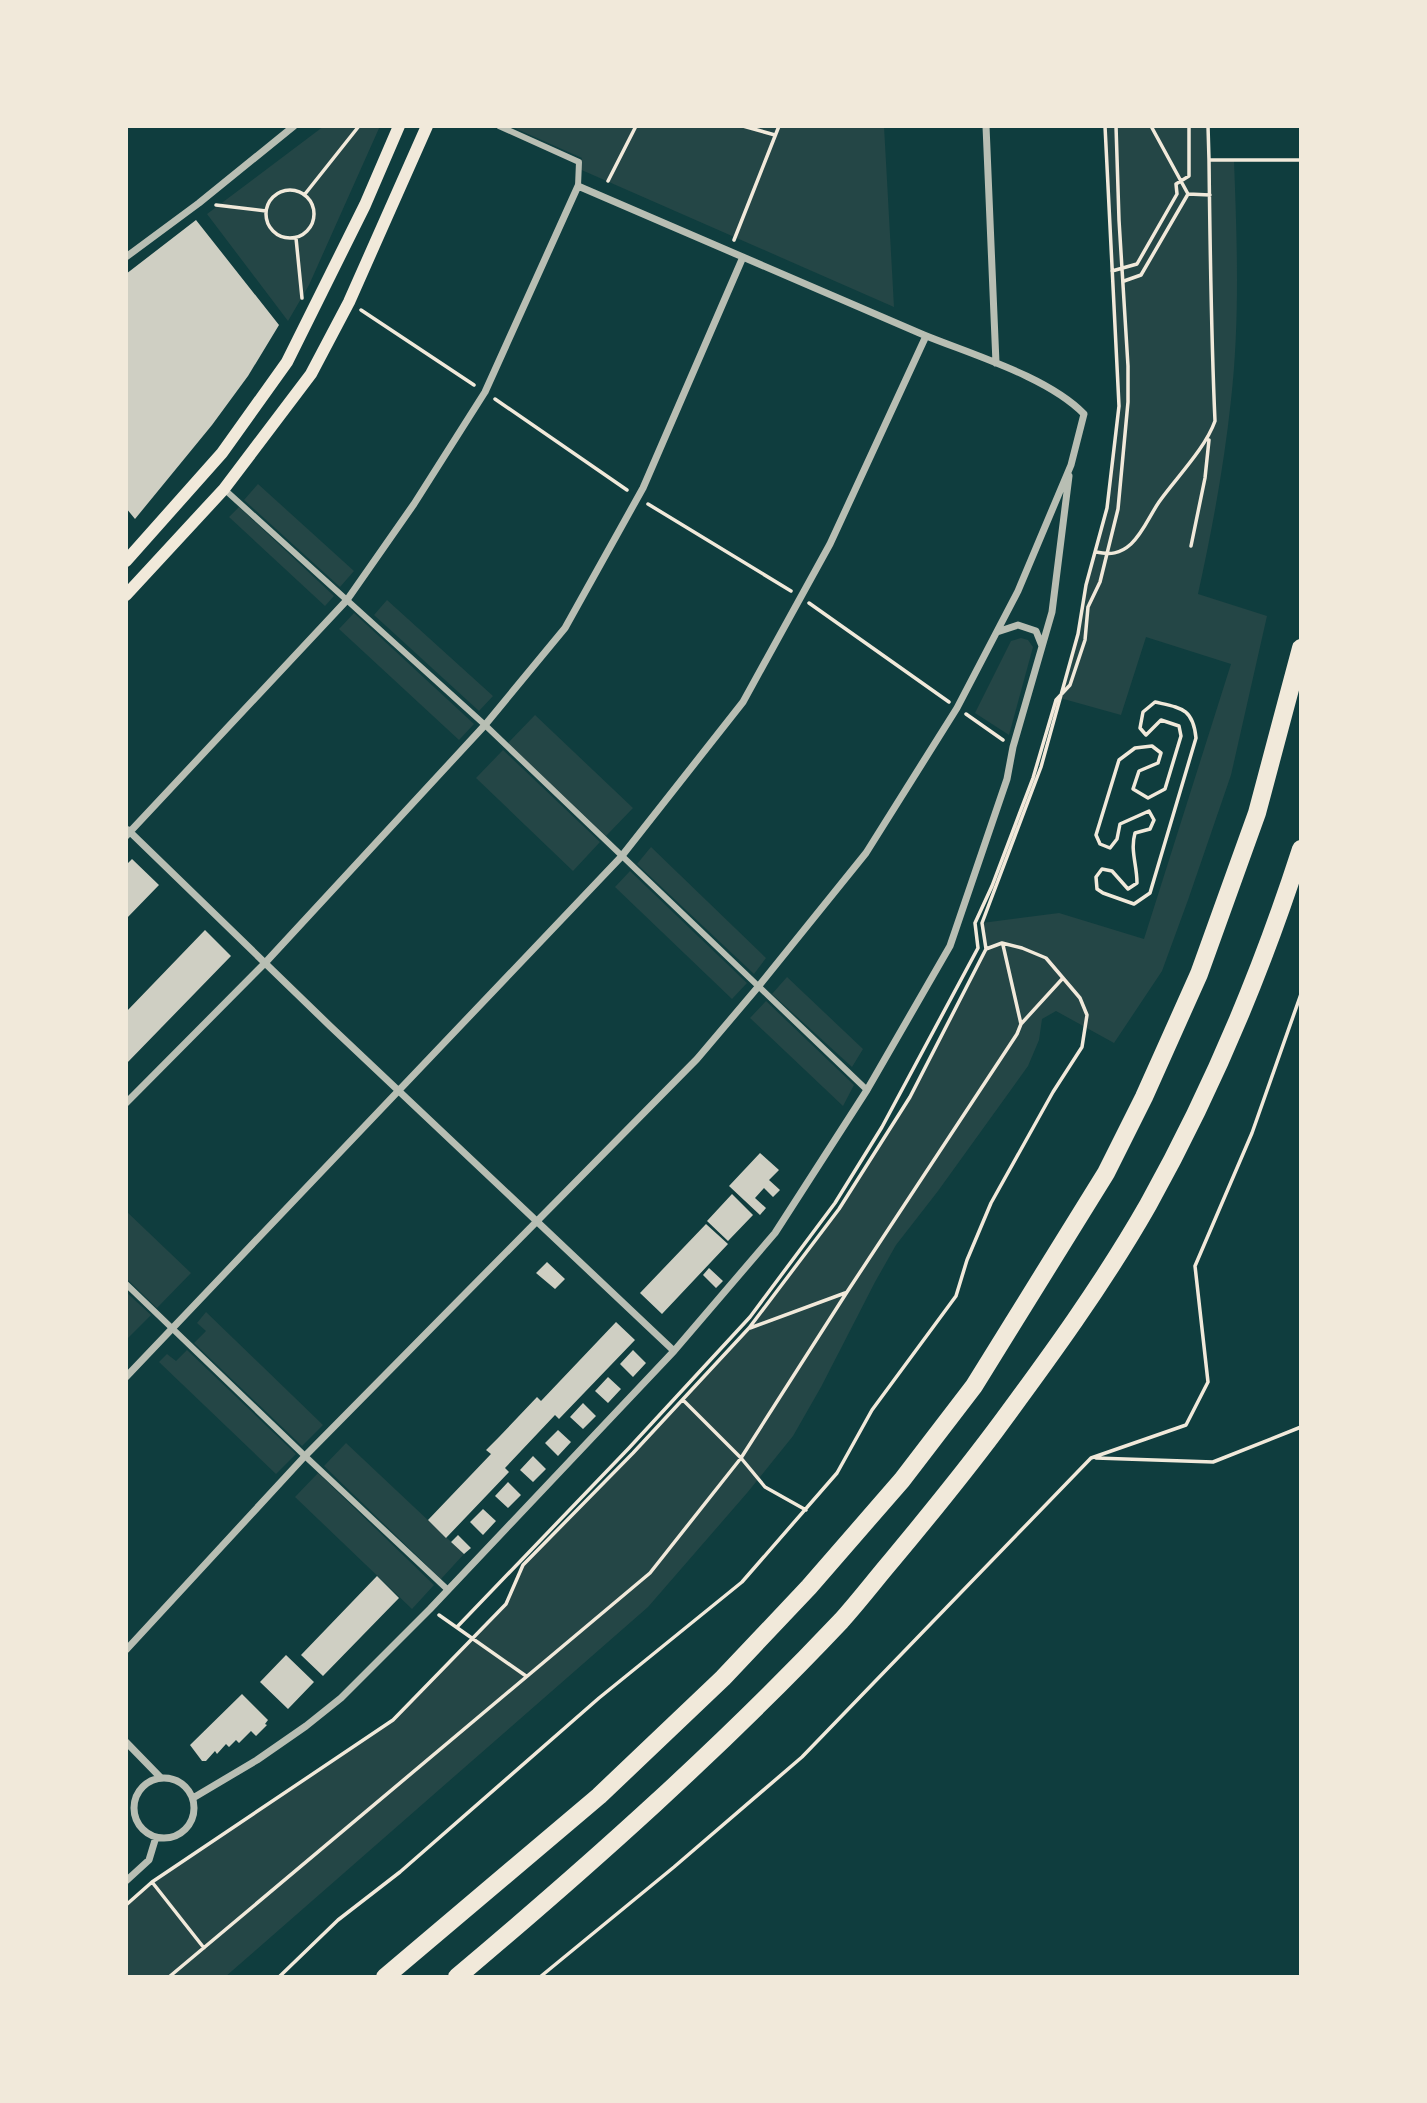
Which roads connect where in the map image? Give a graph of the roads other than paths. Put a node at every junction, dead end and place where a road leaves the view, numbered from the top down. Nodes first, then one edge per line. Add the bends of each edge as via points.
1 (293, 126) edge
2 (399, 126) edge
3 (427, 126) edge
4 (499, 126) edge
5 (986, 126) edge
6 (578, 186) junction
7 (126, 257) edge
8 (743, 257) junction
9 (926, 335) junction
10 (996, 363) junction
11 (1071, 465) junction
12 (225, 489) junction
13 (126, 562) edge
14 (126, 595) edge
15 (347, 600) junction
16 (997, 632) junction
17 (1042, 647) junction
18 (1301, 648) edge
19 (485, 725) junction
20 (127, 832) edge
21 (1301, 849) edge
22 (621, 856) junction
23 (265, 963) junction
24 (758, 987) junction
25 (867, 1090) junction
26 (399, 1091) junction
27 (126, 1102) edge
28 (536, 1221) junction
29 (126, 1284) edge
30 (172, 1328) junction
31 (674, 1351) junction
32 (126, 1377) edge
33 (305, 1456) junction
34 (448, 1590) junction
35 (126, 1650) edge
36 (126, 1742) edge
37 (161, 1778) junction
38 (192, 1798) junction
39 (130, 1817) edge
40 (156, 1837) junction
41 (126, 1881) edge
42 (385, 1977) edge
43 (457, 1977) edge

1 - 7 street
2 - 13 main road via 287,362 222,453
3 - 12 main road via 349,302 311,374
4 - 6 street via 579,162
5 - 10 street
6 - 8 street
6 - 15 street via 485,392
8 - 9 street
8 - 19 street via 638,498 565,628
9 - 10 street
9 - 22 street via 830,544 743,702
10 - 11 street via 1070,400 1084,414
11 - 16 street
11 - 17 street via 1052,612
12 - 14 main road
12 - 15 street
15 - 19 street
15 - 20 street
16 - 17 street via 1018,625 1036,631
16 - 24 street via 957,708 866,853
17 - 25 street via 1007,779 950,946
18 - 42 highway via 1257,813 1199,974 1106,1172 974,1386 809,1587 723,1678 599,1796
19 - 22 street
19 - 23 street
20 - 23 street
21 - 43 highway via 1277,923 1220,1064 1147,1206 1051,1353 955,1485 843,1619 686,1777
22 - 24 street
22 - 26 street
23 - 26 street
23 - 27 street
24 - 25 street
24 - 28 street via 696,1059
25 - 31 street via 775,1233
26 - 28 street
26 - 30 street
28 - 31 street
28 - 33 street
29 - 30 street
30 - 32 street
30 - 33 street
31 - 34 street
33 - 34 street
33 - 35 street
34 - 38 street via 324,1712 257,1760
36 - 37 street
37 - 38 street via 180,1782
37 - 39 street via 142,1787
38 - 40 street via 193,1814 182,1832
39 - 40 street
40 - 41 street via 149,1860

